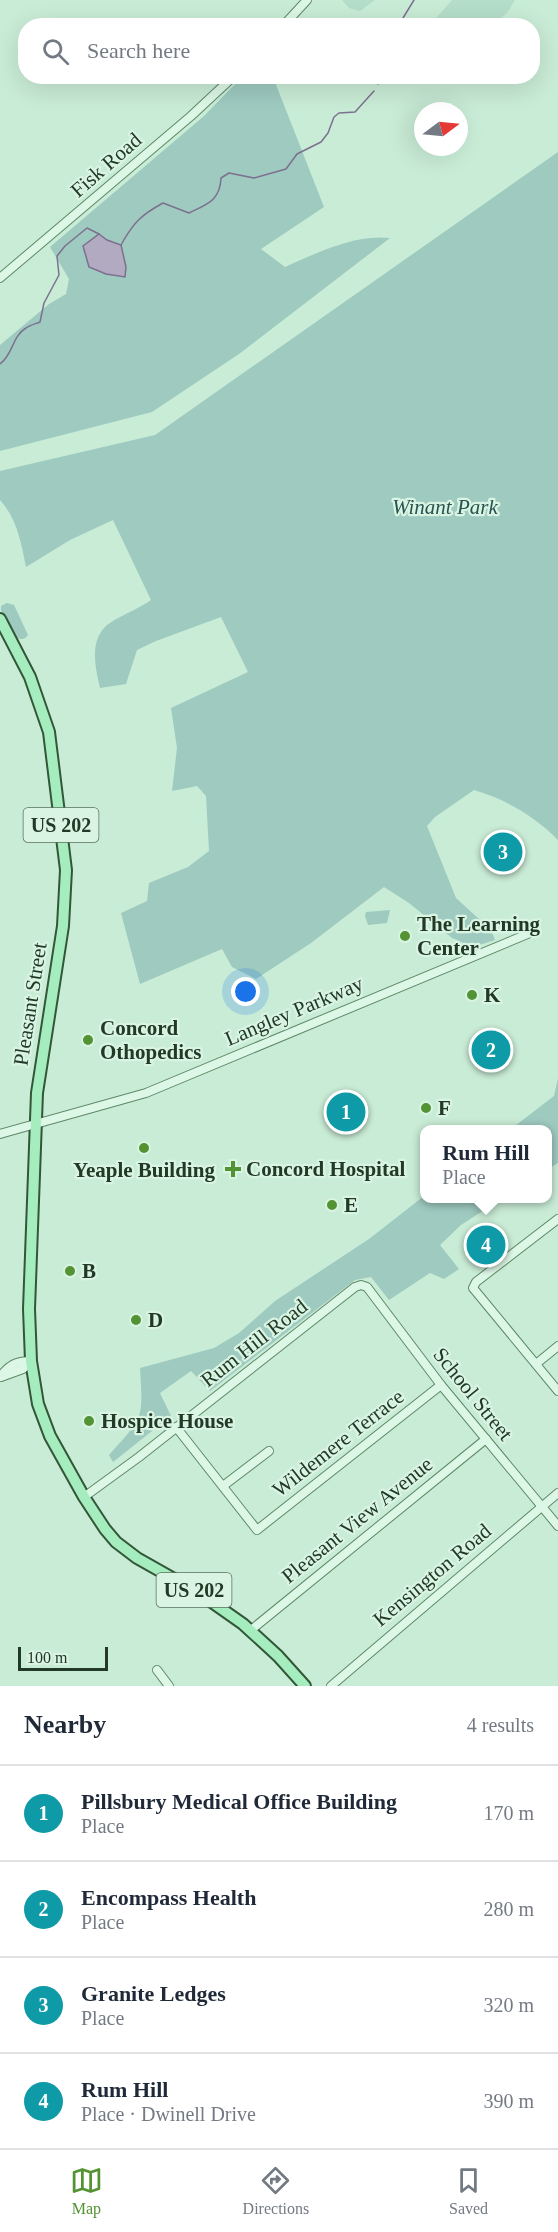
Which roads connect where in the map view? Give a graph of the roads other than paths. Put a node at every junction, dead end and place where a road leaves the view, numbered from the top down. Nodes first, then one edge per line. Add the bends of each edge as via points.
1 (307, 0) edge
2 (290, 18) edge
3 (225, 84) edge
4 (0, 279) edge
5 (0, 618) edge
6 (530, 933) dead end
7 (36, 1123) junction
8 (0, 1134) edge
9 (558, 1219) edge
10 (361, 1285) joint
11 (558, 1346) edge
12 (31, 1361) junction
13 (536, 1364) junction
14 (0, 1377) edge
15 (441, 1385) junction
16 (558, 1391) edge
17 (176, 1427) junction
18 (486, 1439) junction
19 (268, 1451) dead end
20 (223, 1486) junction
21 (558, 1493) edge
22 (84, 1497) junction
23 (542, 1506) junction
24 (558, 1526) edge
25 (251, 1630) junction
26 (157, 1670) dead end
27 (169, 1686) edge
28 (305, 1686) edge
29 (331, 1686) edge

1 - 2 street
3 - 4 street, Fisk Road
5 - 7 main road, Pleasant Street / US 202 via 30,677 49,732 66,870 63,926 37,1093
6 - 7 street, Langley Parkway via 146,1093
7 - 8 street, Langley Parkway
7 - 12 main road, Pleasant Street / US 202 via 29,1284
9 - 13 street via 472,1288
10 - 15 street, School Street via 367,1287
10 - 17 street, Rum Hill Road
11 - 13 street
12 - 14 street via 23,1369
12 - 22 main road, Pleasant Street / US 202 via 40,1413
13 - 16 street
15 - 18 street, School Street
15 - 20 street, Wildemere Terrace via 257,1530
17 - 20 street
17 - 22 street, Rum Hill Road
18 - 23 street, School Street
18 - 25 street, Pleasant View Avenue
19 - 20 street
21 - 23 street, Kensington Road
22 - 25 main road, Pleasant Street / US 202 via 116,1542
23 - 24 street, School Street
23 - 29 street, Kensington Road
25 - 28 main road, Pleasant Street / US 202
26 - 27 street

